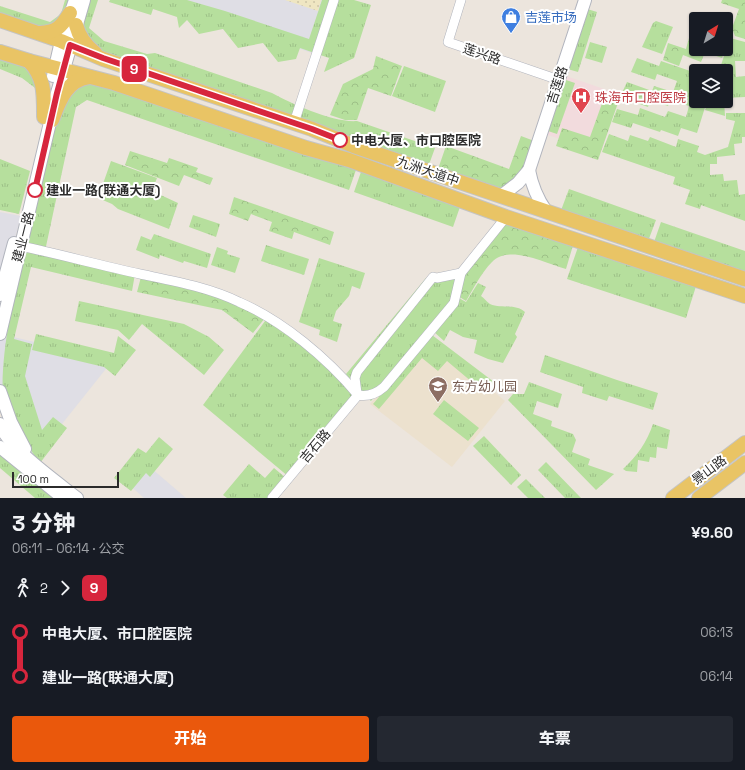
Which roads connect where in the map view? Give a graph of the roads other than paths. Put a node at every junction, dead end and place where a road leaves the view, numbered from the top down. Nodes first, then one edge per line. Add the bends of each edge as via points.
1 (84, 0) edge
2 (334, 0) edge
3 (461, 0) edge
4 (585, 0) edge
5 (74, 13) edge
6 (0, 20) edge
7 (40, 33) junction
8 (66, 43) junction
9 (0, 52) edge
10 (103, 58) junction
11 (28, 61) junction
12 (59, 69) junction
13 (89, 77) junction
14 (559, 80) junction
15 (48, 118) junction
16 (294, 123) junction
17 (529, 170) junction
18 (501, 196) junction
19 (546, 211) junction
20 (506, 217) junction
21 (21, 246) junction
22 (461, 273) junction
23 (745, 279) edge
24 (0, 295) edge
25 (745, 296) edge
26 (0, 334) edge
27 (0, 392) edge
28 (358, 395) junction
29 (0, 424) edge
30 (745, 443) edge
31 (0, 447) edge
32 (745, 463) edge
33 (41, 469) junction
34 (63, 498) edge
35 (77, 498) edge
36 (272, 498) edge
37 (673, 498) edge
38 (700, 498) edge

1 - 5 main road, 建业一路
2 - 16 street
3 - 14 street, 莲兴路 via 448,42
4 - 14 main road, 吉莲路
5 - 7 main road via 54,31
5 - 8 main road, 建业一路
5 - 10 main road via 82,41
6 - 7 main road, 九洲大道中
7 - 8 main road, 九洲大道中
8 - 10 main road, 九洲大道中
8 - 12 main road, 建业一路
9 - 11 main road, 九洲大道中
10 - 16 main road, 九洲大道中
11 - 12 main road, 九洲大道中
11 - 15 main road via 40,76
12 - 13 main road, 九洲大道中
12 - 15 main road, 建业一路
13 - 15 main road via 75,82 67,89
13 - 20 main road, 九洲大道中 via 365,165
14 - 17 main road, 吉莲路
15 - 21 main road, 建业一路
15 - 24 main road, 建业一路
16 - 18 main road, 九洲大道中
17 - 18 main road via 518,184
17 - 19 main road via 532,185
18 - 19 main road, 九洲大道中
19 - 23 main road, 九洲大道中
20 - 22 street
20 - 25 main road, 九洲大道中
21 - 26 main road, 建业一路
21 - 28 street via 202,288 239,302 268,317 303,342 343,377
22 - 28 street via 454,304 384,388 371,395
22 - 28 street via 433,277 357,372 355,378
27 - 33 main road via 17,436
28 - 36 street, 吉石路
29 - 33 main road via 10,441
30 - 37 main road, 景山路
31 - 34 main road
32 - 38 main road, 景山路
33 - 35 main road

